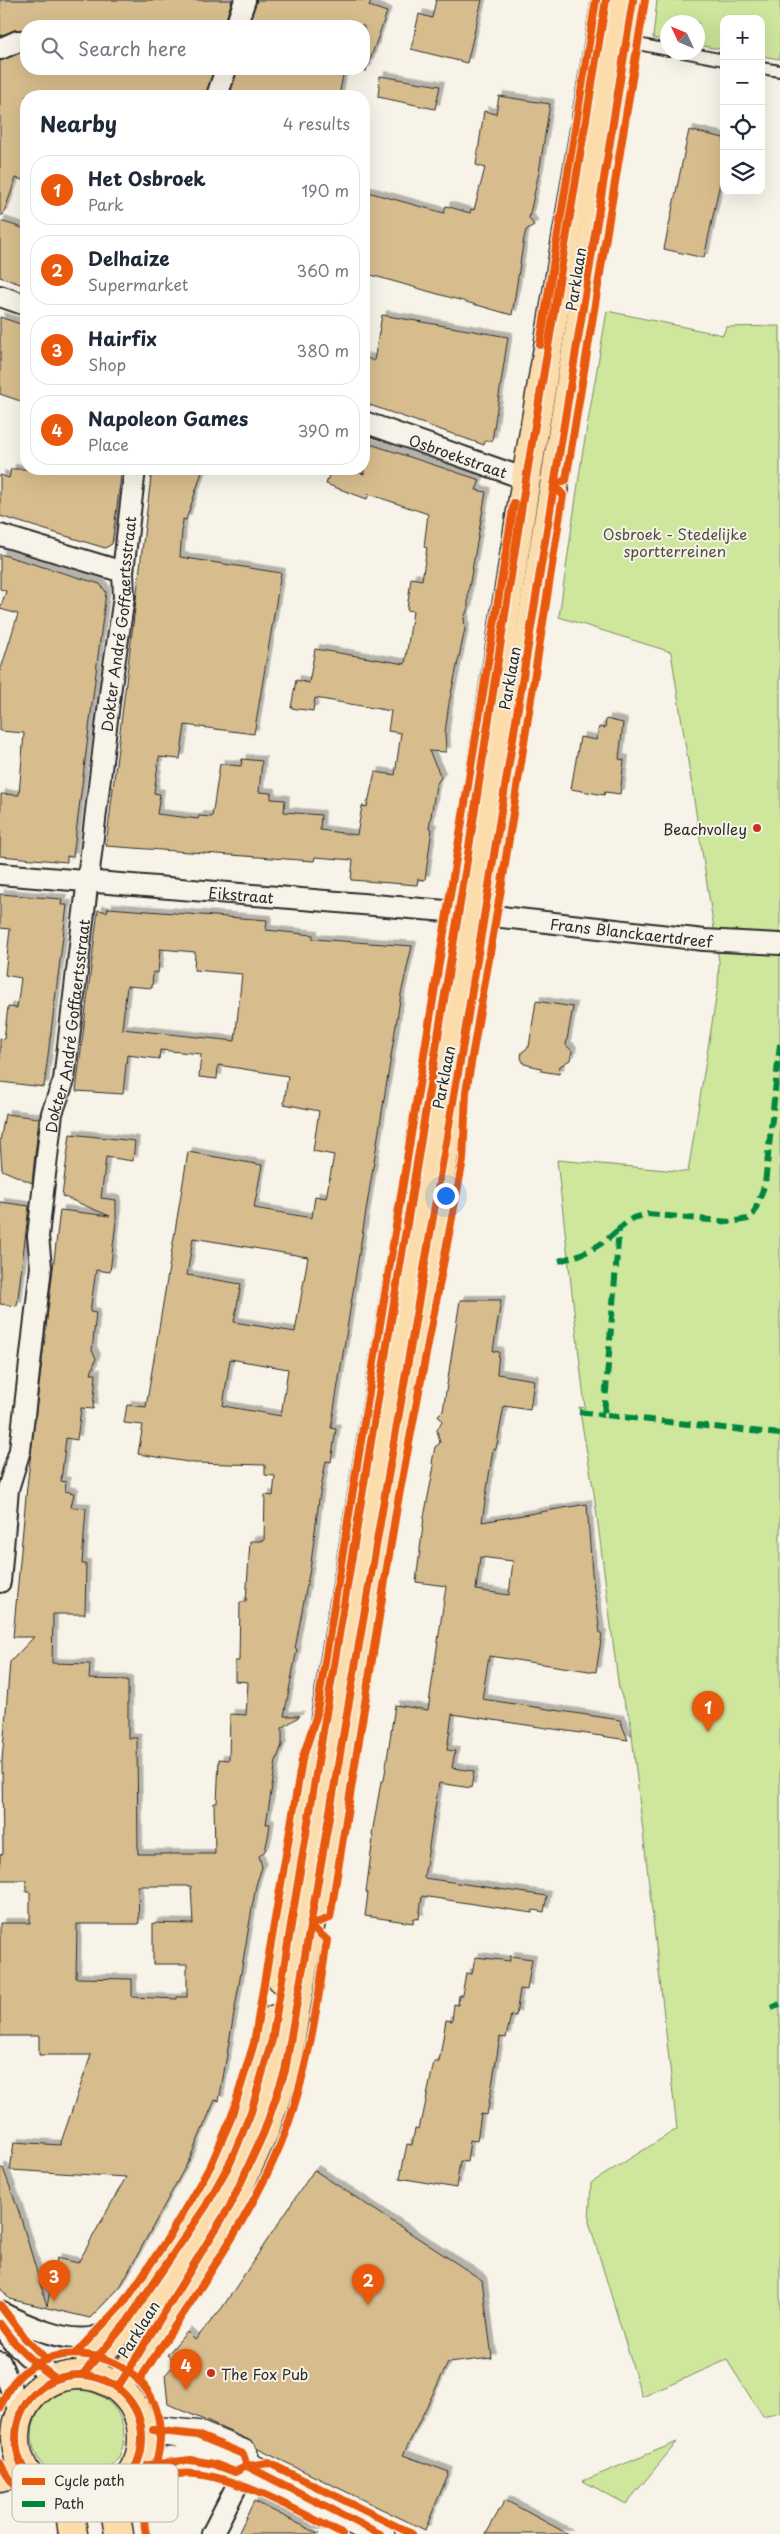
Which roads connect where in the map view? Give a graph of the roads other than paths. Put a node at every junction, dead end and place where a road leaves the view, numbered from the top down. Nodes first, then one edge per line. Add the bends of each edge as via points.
1 (245, 0) edge
2 (606, 0) edge
3 (634, 0) edge
4 (238, 20) edge
5 (20, 42) edge
6 (627, 42) junction
7 (660, 48) edge
8 (0, 49) edge
9 (705, 56) edge
10 (720, 59) edge
11 (765, 69) edge
12 (780, 71) edge
13 (224, 75) edge
14 (219, 90) edge
15 (0, 296) edge
16 (20, 303) edge
17 (370, 424) edge
18 (134, 475) edge
19 (526, 479) junction
20 (0, 535) edge
21 (123, 572) junction
22 (0, 874) edge
23 (88, 880) junction
24 (471, 914) junction
25 (780, 944) edge
26 (0, 1582) edge
27 (0, 2312) edge
28 (127, 2322) junction
29 (0, 2324) edge
30 (0, 2362) edge
31 (84, 2374) junction
32 (55, 2378) junction
33 (118, 2386) junction
34 (142, 2425) junction
35 (12, 2431) edge
36 (16, 2464) edge
37 (136, 2464) edge
38 (147, 2464) edge
39 (247, 2466) junction
40 (212, 2534) edge
41 (380, 2534) edge

1 - 4 street
2 - 19 main road, Parklaan
3 - 6 main road, Parklaan
5 - 8 street
6 - 7 lane
6 - 24 main road, Parklaan
9 - 10 lane
11 - 12 lane
13 - 14 street
15 - 16 street
17 - 19 street, Osbroekstraat
18 - 21 street, Dokter André Goffaertsstraat
19 - 24 main road, Parklaan
20 - 21 street
21 - 23 street, Dokter André Goffaertsstraat via 124,596
22 - 23 street, Eikstraat
23 - 24 street, Eikstraat
23 - 26 street, Dokter André Goffaertsstraat via 64,1080 52,1113 38,1236 40,1277 20,1450 8,1489
24 - 25 street, Frans Blanckaertdreef via 704,940
24 - 28 main road, Parklaan via 272,2040 251,2112 231,2161 206,2206
24 - 33 main road, Parklaan via 467,1021 285,2071 264,2132 230,2206
27 - 28 street via 35,2328 90,2338
28 - 31 main road, Parklaan
29 - 32 street via 24,2354
30 - 35 street
31 - 32 main road
31 - 33 main road via 104,2378
32 - 35 main road via 32,2395
33 - 34 main road via 136,2409
34 - 37 main road via 142,2446
34 - 39 main road via 157,2431 207,2438 243,2454
35 - 36 main road via 18,2457
38 - 39 main road via 191,2460 235,2472
39 - 40 street
39 - 41 main road

